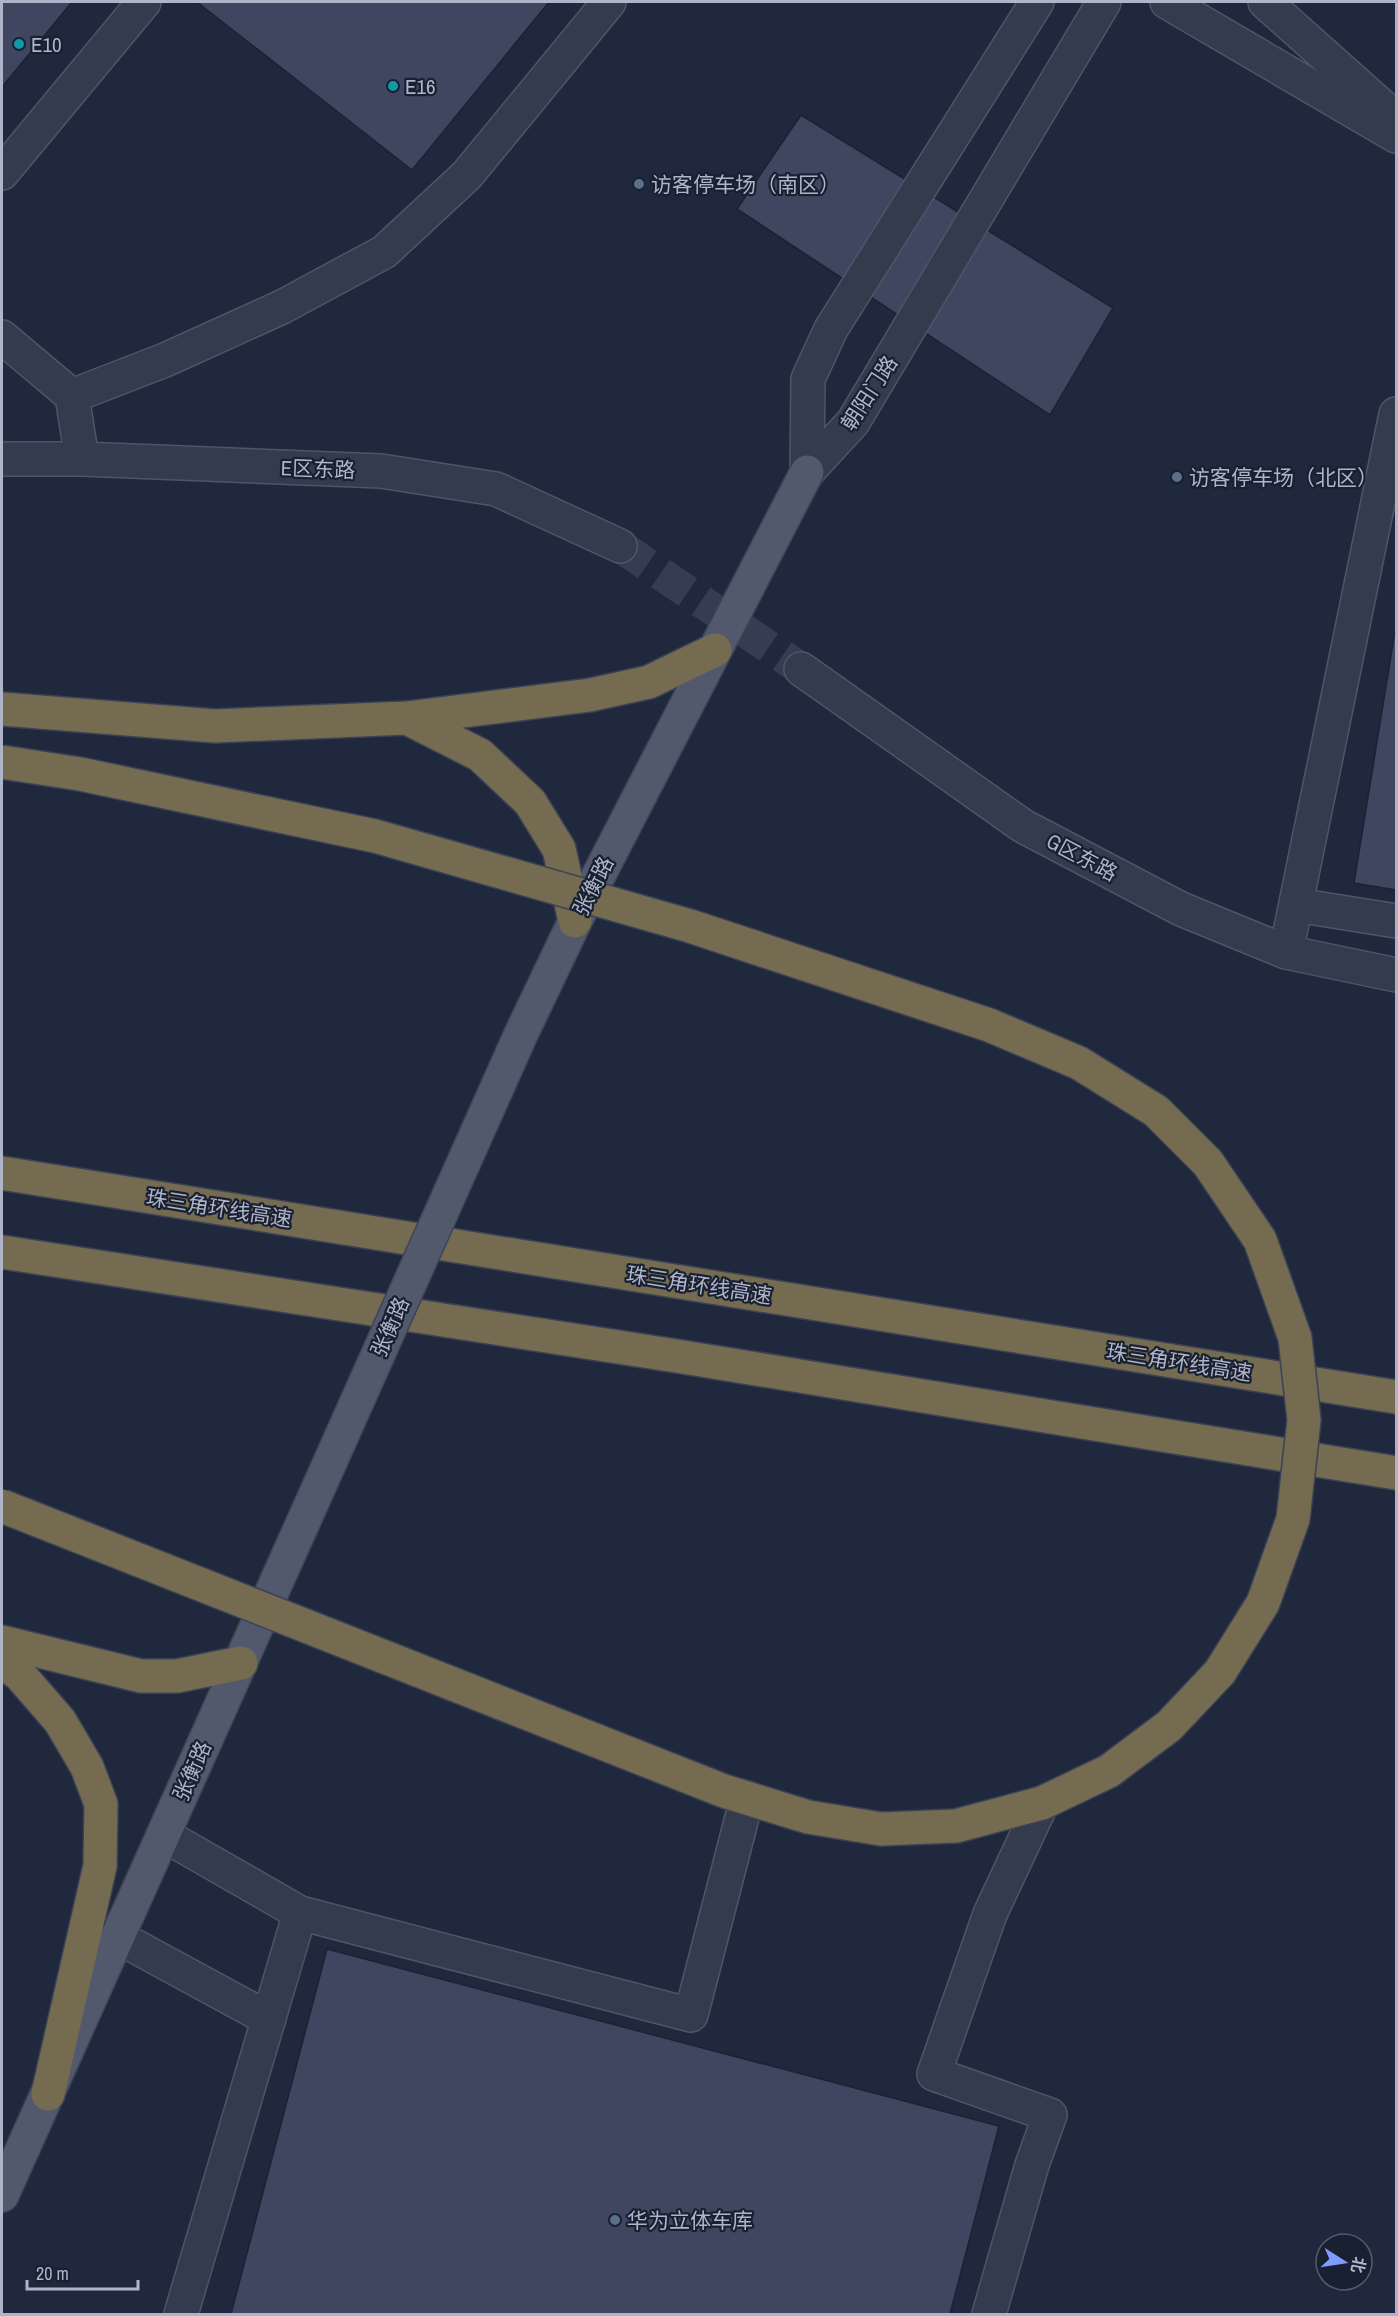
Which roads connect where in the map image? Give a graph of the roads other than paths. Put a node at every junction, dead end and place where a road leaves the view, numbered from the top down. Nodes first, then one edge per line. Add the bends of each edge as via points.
1 (144, 2) edge
2 (609, 2) edge
3 (1037, 2) edge
4 (1104, 2) edge
5 (1167, 2) edge
6 (1265, 2) edge
7 (1396, 120) edge
8 (1396, 135) edge
9 (2, 173) edge
10 (2, 337) edge
11 (72, 396) junction
12 (1396, 414) edge
13 (2, 459) edge
14 (82, 459) junction
15 (807, 472) junction
16 (620, 546) tunnel mouth
17 (715, 650) junction
18 (801, 669) tunnel mouth
19 (2, 709) edge
20 (407, 718) junction
21 (2, 762) edge
22 (1296, 905) junction
23 (575, 921) junction
24 (1396, 921) edge
25 (1286, 952) junction
26 (1396, 975) edge
27 (2, 1173) edge
28 (2, 1252) edge
29 (1396, 1397) edge
30 (1396, 1473) edge
31 (2, 1506) edge
32 (2, 1642) edge
33 (2, 1661) edge
34 (241, 1663) junction
35 (747, 1798) junction
36 (1042, 1803) junction
37 (164, 1835) junction
38 (300, 1913) junction
39 (118, 1937) junction
40 (269, 2019) junction
41 (48, 2094) junction
42 (2, 2195) edge
43 (181, 2314) edge
44 (989, 2314) edge

1 - 9 street
2 - 11 street via 467,175 384,252 282,307 165,360
3 - 15 street, 朝阳门路 via 831,329 808,379
4 - 15 street, 朝阳门路 via 853,422
5 - 8 street
6 - 7 street
10 - 11 street
11 - 14 street
12 - 22 street
13 - 14 street, E区东路
14 - 16 street, E区东路 via 381,471 496,489
15 - 17 main road, 张衡路
17 - 20 highway via 650,682 600,693
17 - 23 main road, 张衡路
18 - 25 street, G区东路 via 1023,826 1181,909
19 - 20 highway via 215,726
20 - 23 highway via 480,755 530,802 559,849
21 - 36 highway, bridge via 80,774 375,836 690,926 834,973 989,1025 1078,1063 1156,1112 1208,1163 1260,1240 1295,1338 1304,1420 1293,1519 1263,1603 1220,1672 1169,1726 1109,1771
22 - 24 street
22 - 25 street
23 - 34 main road, 张衡路, bridge
25 - 26 street, G区东路
27 - 29 highway, 珠三角环线高速
28 - 30 highway
31 - 35 highway, bridge via 654,1765
32 - 34 highway via 141,1676 177,1676
33 - 41 highway via 20,1675 60,1721 87,1767 101,1804 100,1866
34 - 37 main road, 张衡路
35 - 36 highway, bridge via 808,1817 881,1829 956,1826
35 - 38 street via 691,2015
36 - 44 street via 990,1914 934,2074 1050,2115
37 - 38 street
37 - 39 main road, 张衡路
38 - 40 street
39 - 40 street
39 - 41 main road, 张衡路
40 - 43 street
41 - 42 main road, 张衡路

